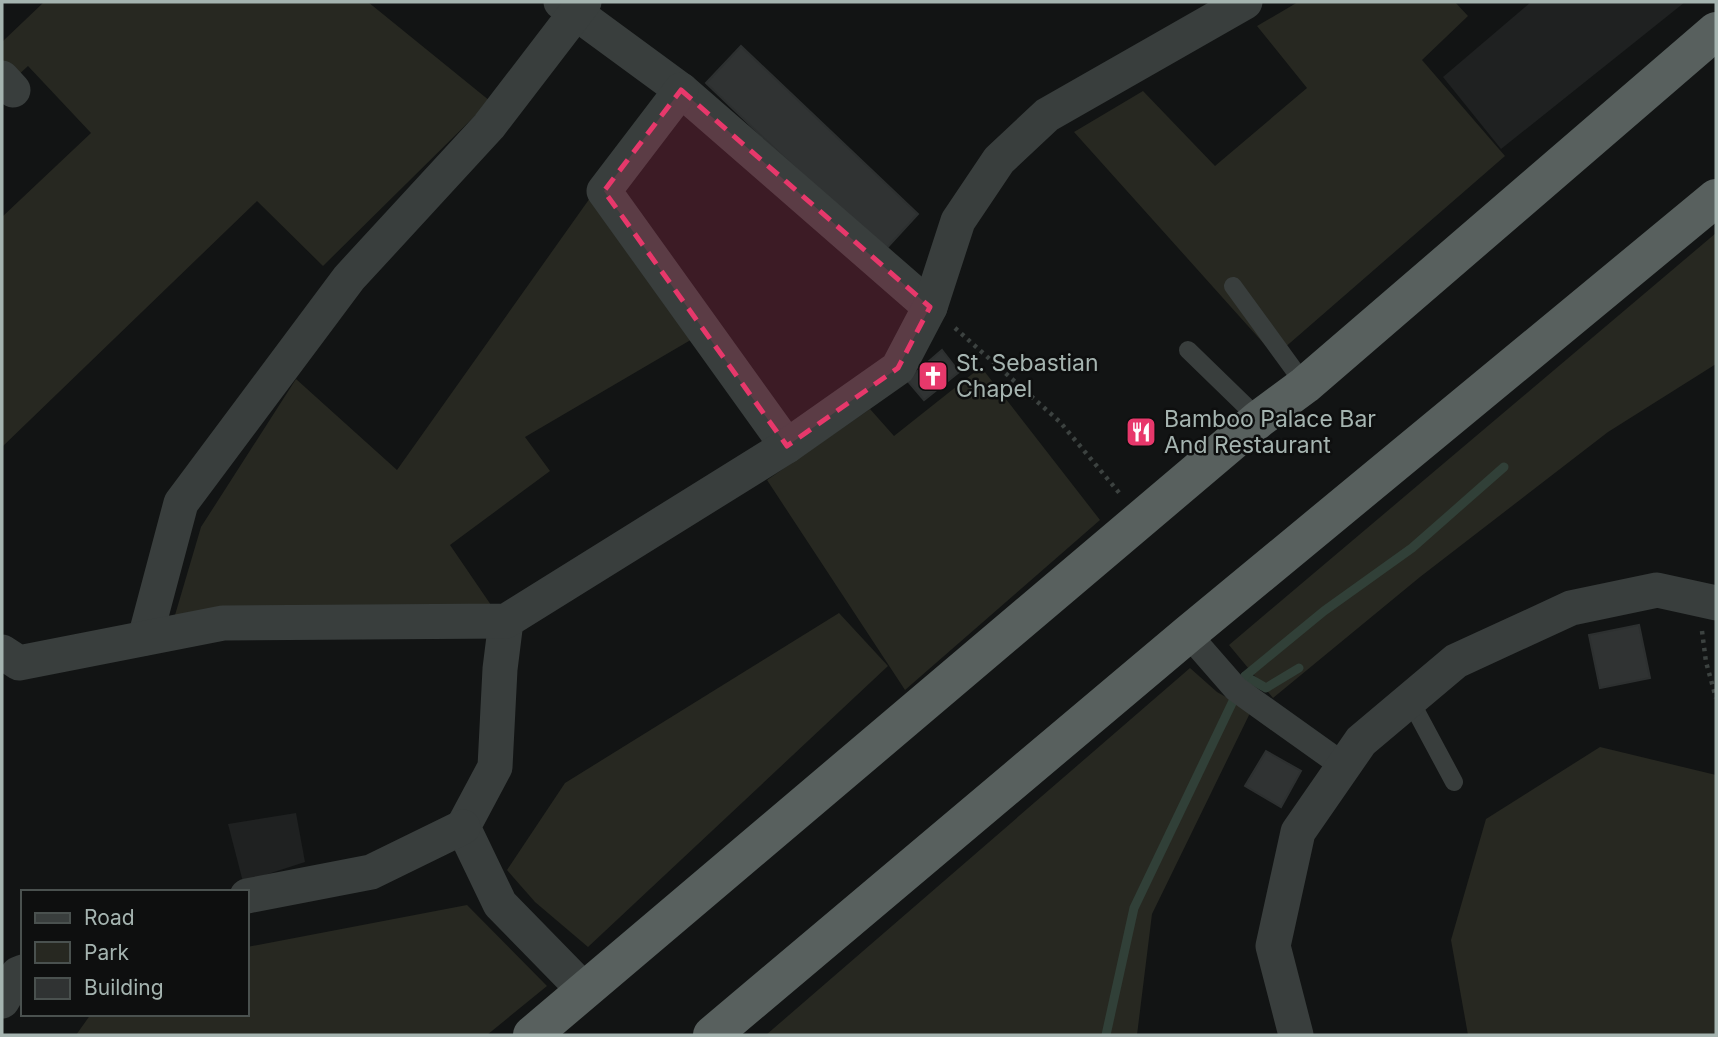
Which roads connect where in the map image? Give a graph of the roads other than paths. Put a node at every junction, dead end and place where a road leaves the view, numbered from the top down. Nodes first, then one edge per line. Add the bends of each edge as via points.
1 (1245, 2) edge
2 (573, 5) edge
3 (1716, 31) edge
4 (681, 90) junction
5 (1716, 198) edge
6 (1233, 286) dead end
7 (930, 307) junction
8 (1188, 349) dead end
9 (1305, 385) junction
10 (1259, 419) junction
11 (787, 446) junction
12 (1707, 601) edge
13 (506, 621) junction
14 (1188, 634) junction
15 (145, 638) junction
16 (2, 652) edge
17 (1410, 699) junction
18 (1344, 766) junction
19 (1454, 782) dead end
20 (463, 827) junction
21 (248, 896) edge
22 (585, 991) junction
23 (532, 1035) edge
24 (712, 1035) edge
25 (1296, 1035) edge

1 - 7 street via 1047,115 999,160 958,221
2 - 4 street
2 - 15 street via 489,126 349,278 181,503
3 - 9 highway
4 - 7 street
4 - 11 street via 604,191
5 - 14 highway
6 - 9 lane
7 - 11 street via 898,368
8 - 10 lane
9 - 10 highway
10 - 22 highway
11 - 13 street
12 - 17 street via 1657,590 1571,608 1456,661
13 - 15 street via 223,623
13 - 20 street via 495,767
14 - 18 street via 1236,689
14 - 24 highway
15 - 16 street via 19,663
17 - 18 street via 1361,741
17 - 19 lane
18 - 25 street via 1298,832 1273,946
20 - 21 street via 371,872
20 - 22 street via 500,904
22 - 23 highway

